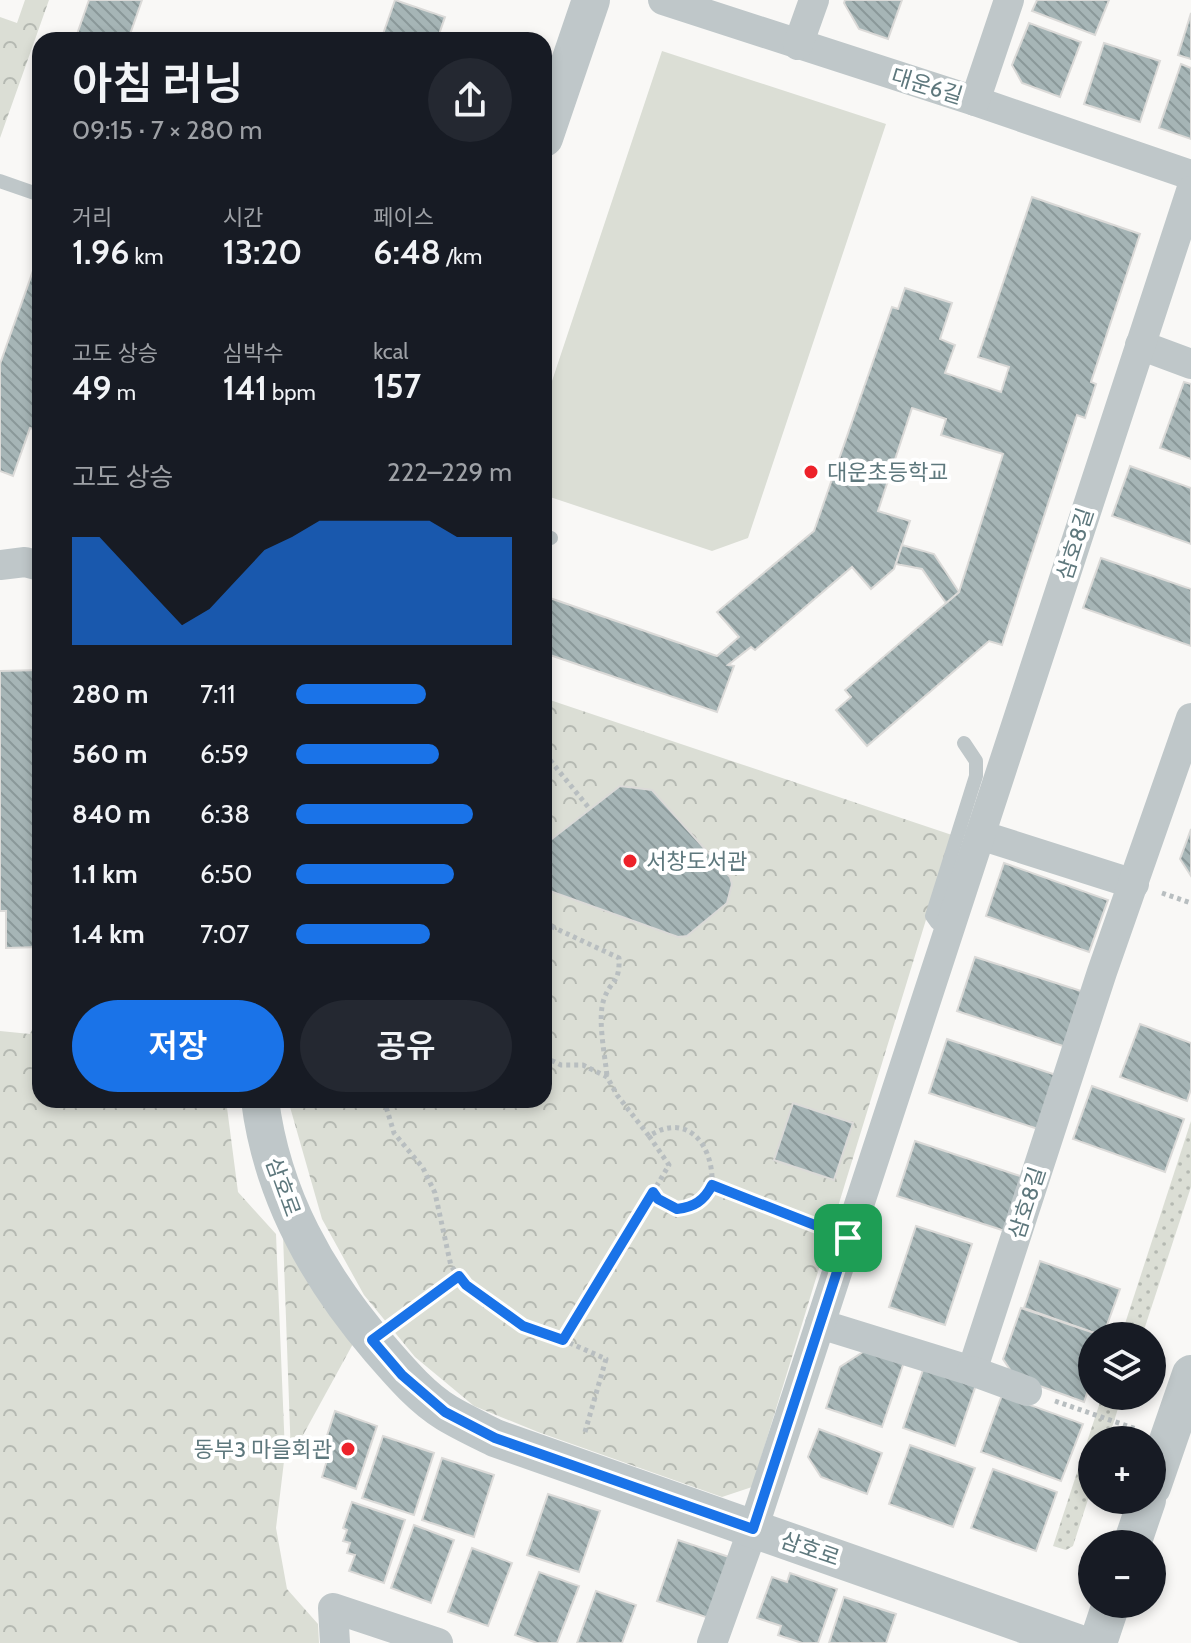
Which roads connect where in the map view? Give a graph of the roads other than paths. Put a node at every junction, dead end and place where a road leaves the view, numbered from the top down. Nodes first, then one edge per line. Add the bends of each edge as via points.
1 (591, 0) edge
2 (663, 0) edge
3 (814, 0) edge
4 (1009, 0) edge
5 (798, 45) junction
6 (975, 101) junction
7 (552, 115) edge
8 (1191, 175) edge
9 (0, 181) edge
10 (1191, 191) edge
11 (32, 192) edge
12 (1140, 345) junction
13 (1191, 364) edge
14 (32, 564) edge
15 (0, 565) edge
16 (1191, 718) edge
17 (964, 743) dead end
18 (980, 835) junction
19 (1134, 884) junction
20 (950, 927) junction
21 (262, 1108) edge
22 (820, 1324) junction
23 (972, 1371) junction
24 (1191, 1374) edge
25 (1027, 1391) road end
26 (1166, 1446) edge
27 (753, 1529) junction
28 (1106, 1618) edge
29 (335, 1643) edge
30 (438, 1643) edge
31 (712, 1643) edge
32 (1077, 1643) edge
33 (1098, 1643) edge

1 - 7 street
2 - 5 street, 대운6길
3 - 5 street
4 - 6 street
5 - 6 street, 대운6길
6 - 8 street, 대운6길
9 - 11 lane
10 - 12 street, 삼호8길
12 - 13 street
12 - 18 street, 삼호8길
14 - 15 street
16 - 19 street, 삼호8길
17 - 20 lane via 976,761 976,776 932,916
18 - 19 street
18 - 20 street, 삼호8길
19 - 23 street, 삼호8길
20 - 22 street, 삼호8길
21 - 27 street, 삼호로 via 273,1169 310,1253 372,1340 445,1412 495,1438
22 - 23 street
22 - 27 street, 삼호8길
23 - 25 street
24 - 26 street
27 - 31 street, 삼호8길
27 - 32 street, 삼호로
28 - 33 street
29 - 30 street via 333,1608

